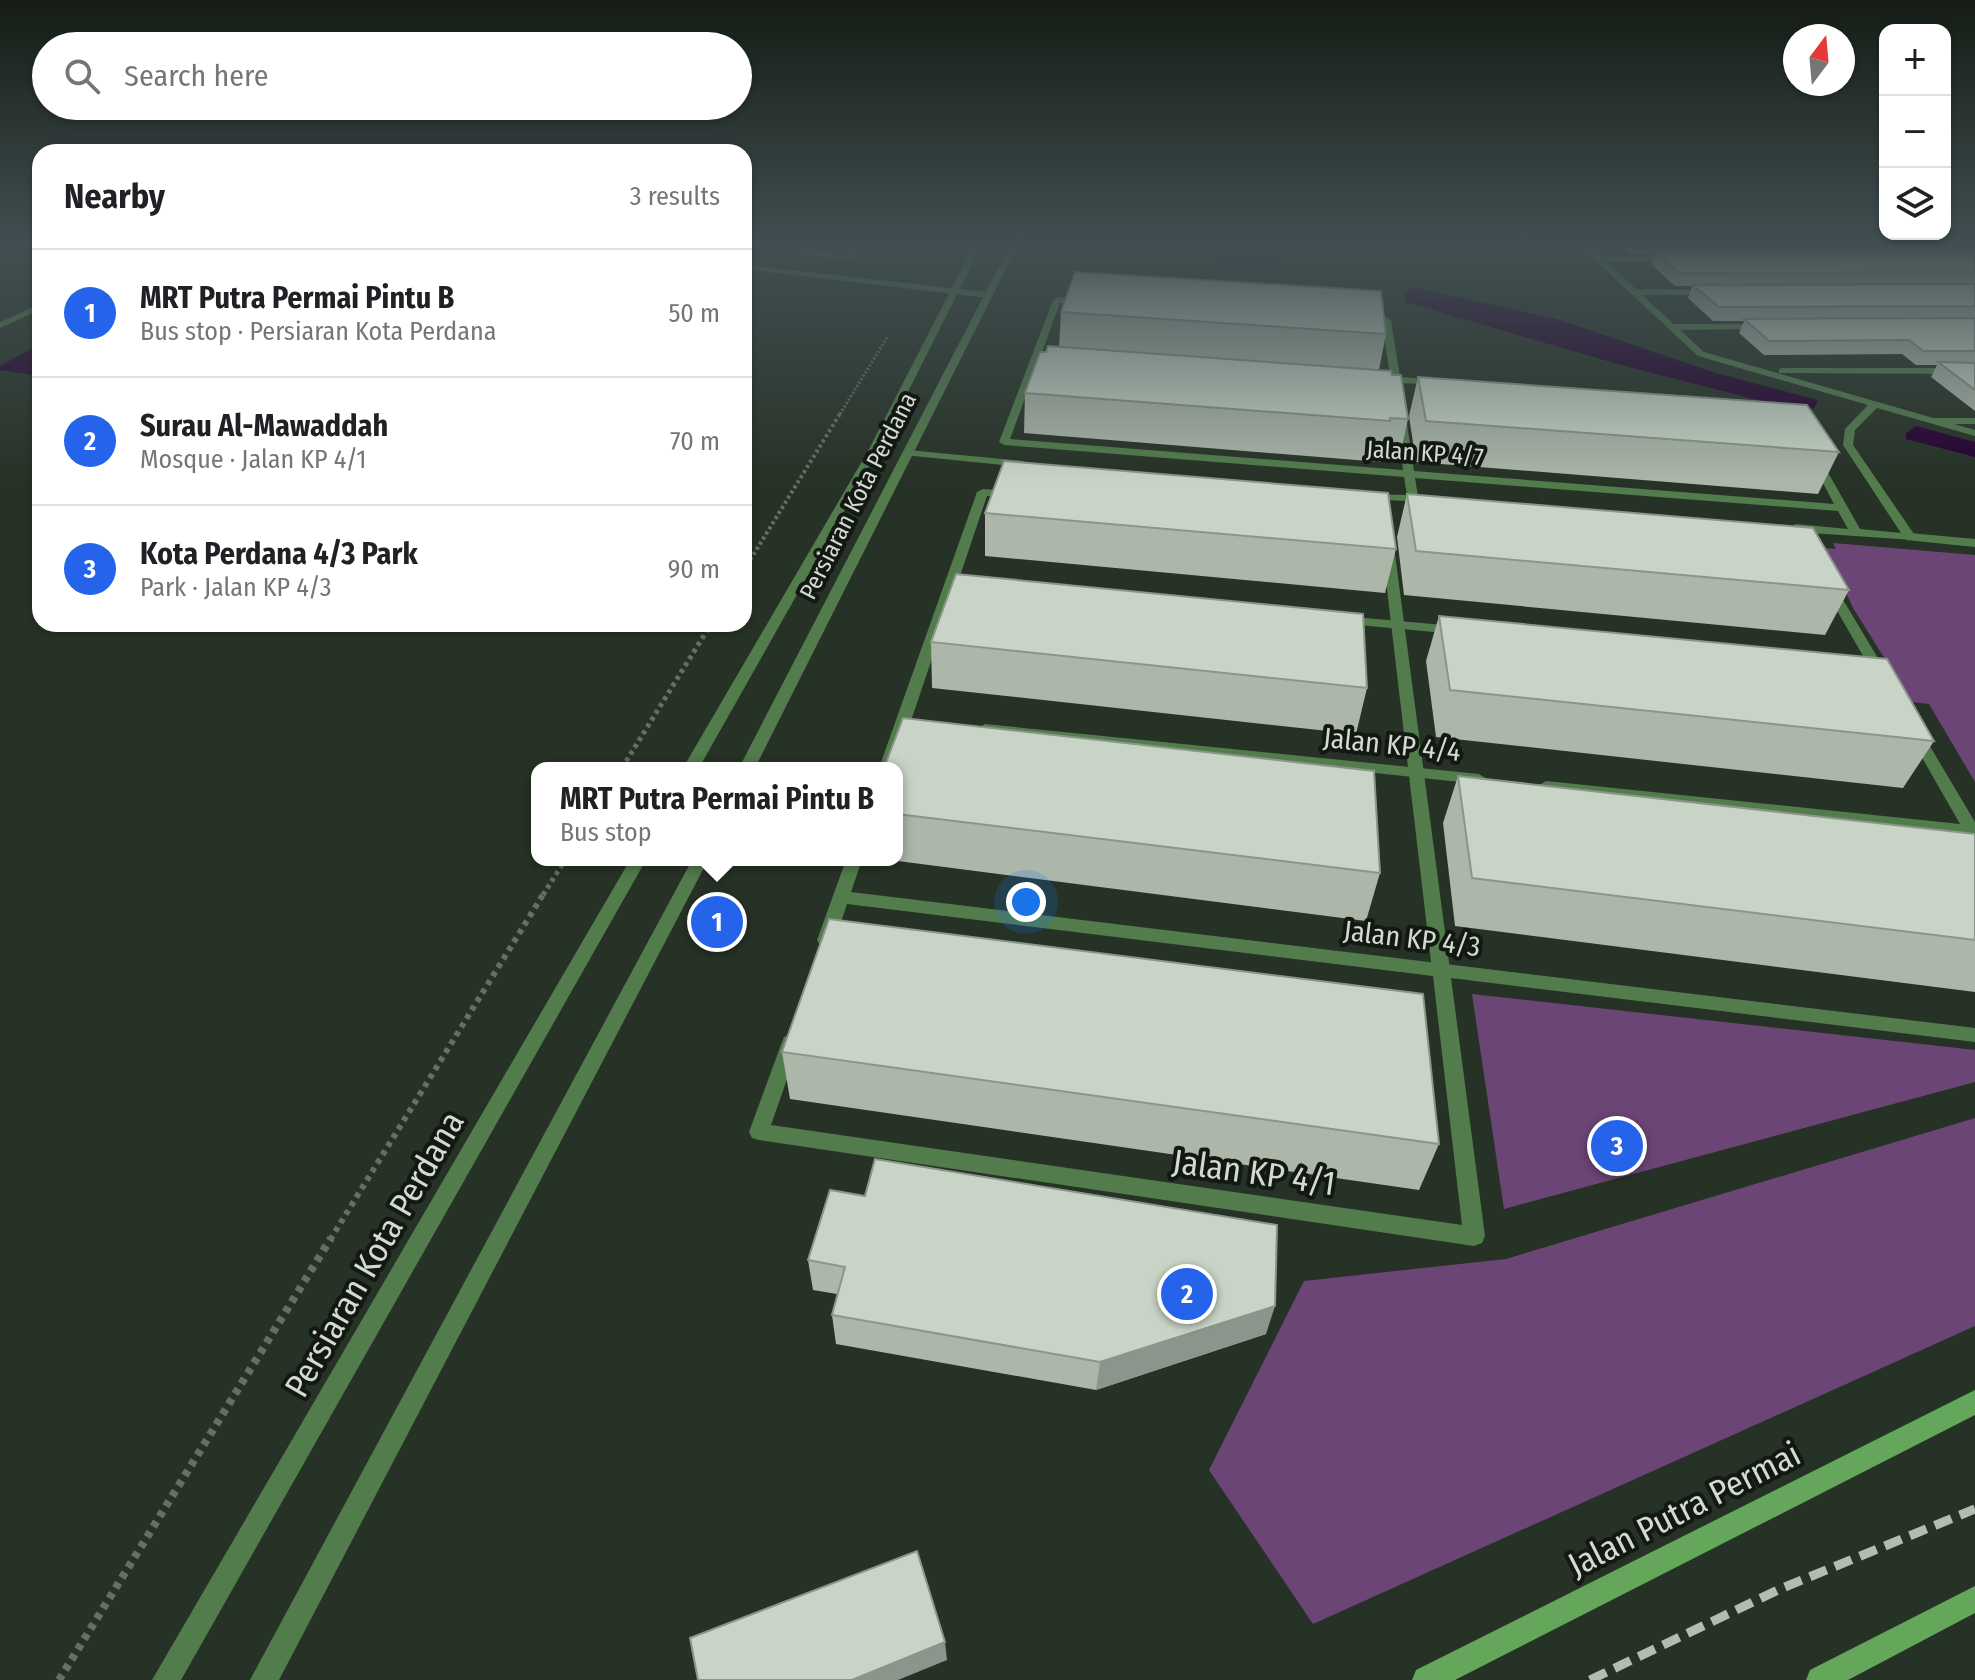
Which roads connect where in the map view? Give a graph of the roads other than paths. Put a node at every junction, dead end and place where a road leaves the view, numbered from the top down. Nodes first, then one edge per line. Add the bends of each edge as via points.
1 (937, 325) edge
2 (973, 325) edge
3 (1047, 325) edge
4 (1387, 325) edge
5 (1671, 327) joint
6 (1777, 327) edge
7 (1037, 353) junction
8 (1053, 354) edge
9 (1764, 371) junction
10 (1975, 371) edge
11 (1028, 378) junction
12 (1380, 378) edge
13 (1044, 379) edge
14 (1395, 379) junction
15 (1457, 384) edge
16 (1384, 404) edge
17 (1875, 404) junction
18 (1399, 405) junction
19 (1935, 421) junction
20 (1975, 421) edge
21 (1975, 433) edge
22 (1809, 448) edge
23 (908, 453) junction
24 (1043, 466) edge
25 (1409, 474) junction
26 (1351, 494) edge
27 (1030, 496) edge
28 (1382, 497) junction
29 (1413, 499) junction
30 (1429, 500) edge
31 (1842, 508) junction
32 (1779, 527) edge
33 (1795, 528) junction
34 (1856, 533) junction
35 (1910, 537) junction
36 (1975, 543) edge
37 (1806, 549) edge
38 (1820, 573) edge
39 (950, 585) junction
40 (966, 586) edge
41 (1321, 618) edge
42 (1398, 625) junction
43 (1475, 632) edge
44 (1892, 695) edge
45 (1908, 722) edge
46 (966, 726) edge
47 (694, 762) edge
48 (750, 762) edge
49 (890, 762) edge
50 (1417, 772) junction
51 (1496, 780) edge
52 (1527, 784) edge
53 (1973, 833) edge
54 (635, 866) edge
55 (697, 866) edge
56 (852, 866) edge
57 (841, 897) junction
58 (821, 956) edge
59 (1441, 970) junction
60 (795, 1030) edge
61 (1975, 1035) edge
62 (1975, 1402) edge
63 (1975, 1599) edge
64 (166, 1680) edge
65 (264, 1680) edge
66 (1426, 1680) edge
67 (1820, 1680) edge

1 - 47 street, Persiaran Kota Perdana via 873,451
2 - 23 street, Persiaran Kota Perdana
3 - 7 street
4 - 14 street
5 - 6 street
5 - 9 street via 1701,354
7 - 8 street
7 - 11 street
9 - 10 street
9 - 17 street
11 - 13 street
11 - 25 street, Jalan KP 4/7 via 1004,442
12 - 14 street
14 - 15 street
14 - 18 street
16 - 18 street
17 - 19 street
17 - 35 street via 1850,429 1848,445
18 - 25 street
19 - 20 street
19 - 21 street
22 - 31 street
23 - 24 street
23 - 48 street, Persiaran Kota Perdana
25 - 29 street
25 - 31 street, Jalan KP 4/7
26 - 28 street
27 - 39 street via 983,492
28 - 29 street
28 - 42 street
29 - 30 street
31 - 34 street
32 - 33 street
33 - 34 street
33 - 37 street
34 - 35 street
35 - 36 street
38 - 44 street via 1869,668
39 - 40 street
39 - 49 street via 912,720
41 - 42 street
42 - 43 street
42 - 50 street
45 - 53 street
46 - 50 street, Jalan KP 4/4
50 - 51 street, Jalan KP 4/4
50 - 59 street
52 - 53 street
54 - 64 street, Persiaran Kota Perdana
55 - 65 street
56 - 57 street
57 - 58 street
57 - 59 street, Jalan KP 4/3
59 - 60 street, Jalan KP 4/1 via 1474,1236 759,1132
59 - 61 street, Jalan KP 4/3
62 - 66 main road, Jalan Putra Permai
63 - 67 main road

